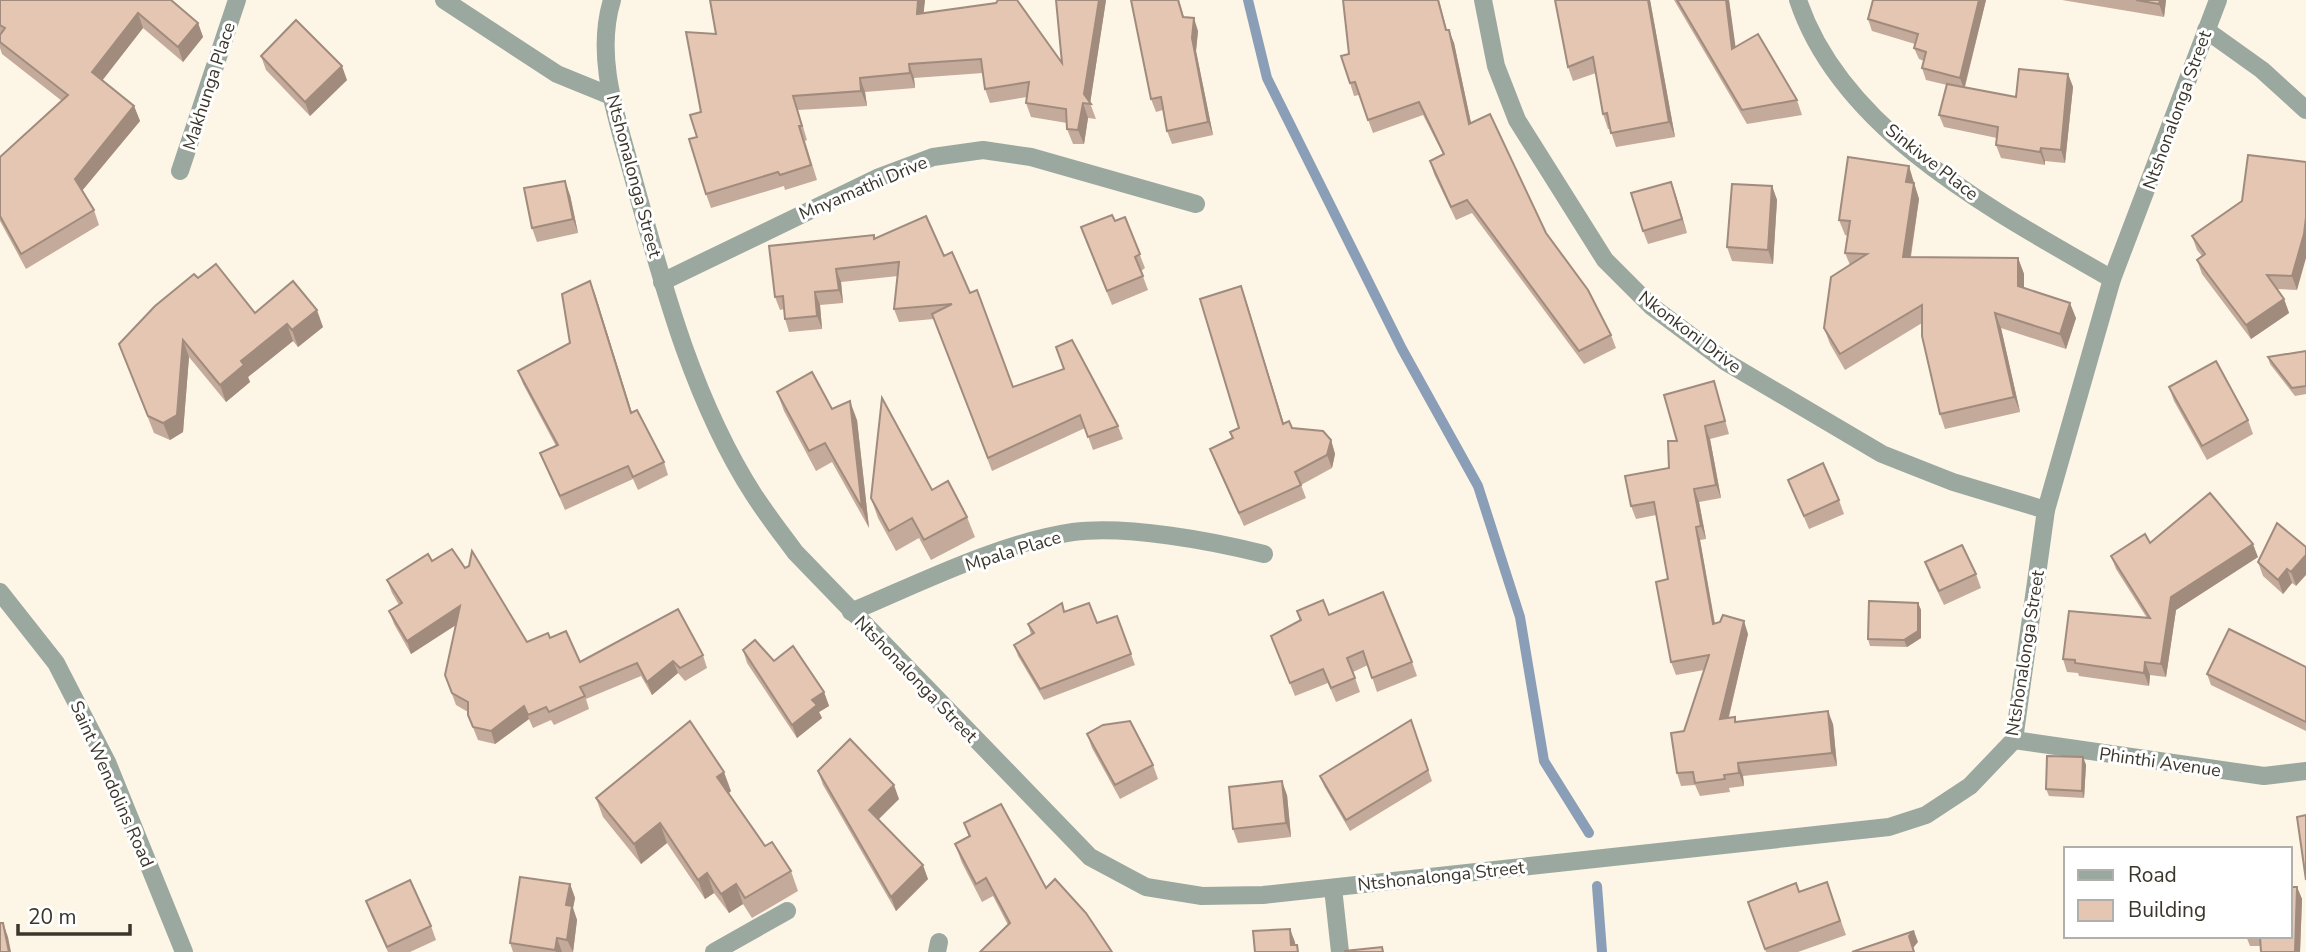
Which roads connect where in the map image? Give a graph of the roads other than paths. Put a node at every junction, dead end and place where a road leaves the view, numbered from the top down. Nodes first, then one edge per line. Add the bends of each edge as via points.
1 (237, 0) edge
2 (444, 0) edge
3 (612, 0) edge
4 (1483, 0) edge
5 (1798, 0) edge
6 (2218, 0) edge
7 (2206, 30) junction
8 (611, 96) junction
9 (2306, 110) edge
10 (180, 171) dead end
11 (1196, 204) dead end
12 (2112, 279) junction
13 (662, 282) junction
14 (2046, 510) junction
15 (1264, 554) dead end
16 (0, 592) edge
17 (851, 612) junction
18 (2014, 740) junction
19 (2306, 771) edge
20 (1333, 888) junction
21 (787, 911) dead end
22 (184, 952) edge
23 (714, 952) edge
24 (1339, 952) edge

1 - 10 street, Makhunga Place
2 - 8 street via 557,74
3 - 8 street, Ntshonalonga Street via 605,50
4 - 14 street, Nkonkoni Drive via 1496,66 1517,120 1605,260 1651,306 1726,362 1882,454 1953,482
5 - 12 street, Sinkiwe Place via 1840,78 1878,120 2002,216
6 - 7 street, Ntshonalonga Street
7 - 9 street via 2262,70
7 - 12 street, Ntshonalonga Street
8 - 13 street, Ntshonalonga Street
11 - 13 street, Mnyamathi Drive via 1031,157 983,150 933,158 877,178
12 - 14 street, Ntshonalonga Street
13 - 17 street, Ntshonalonga Street via 695,374 754,494 795,552
14 - 18 street, Ntshonalonga Street
15 - 17 street, Mpala Place via 1126,532 1074,532 1020,545
16 - 22 street, Saint Wendolins Road via 63,676 107,762
17 - 20 street, Ntshonalonga Street via 1090,857 1146,887 1202,896
18 - 19 street, Phinthi Avenue via 2264,776
18 - 20 street, Ntshonalonga Street via 1970,786 1926,815 1889,827
20 - 24 street
21 - 23 street

